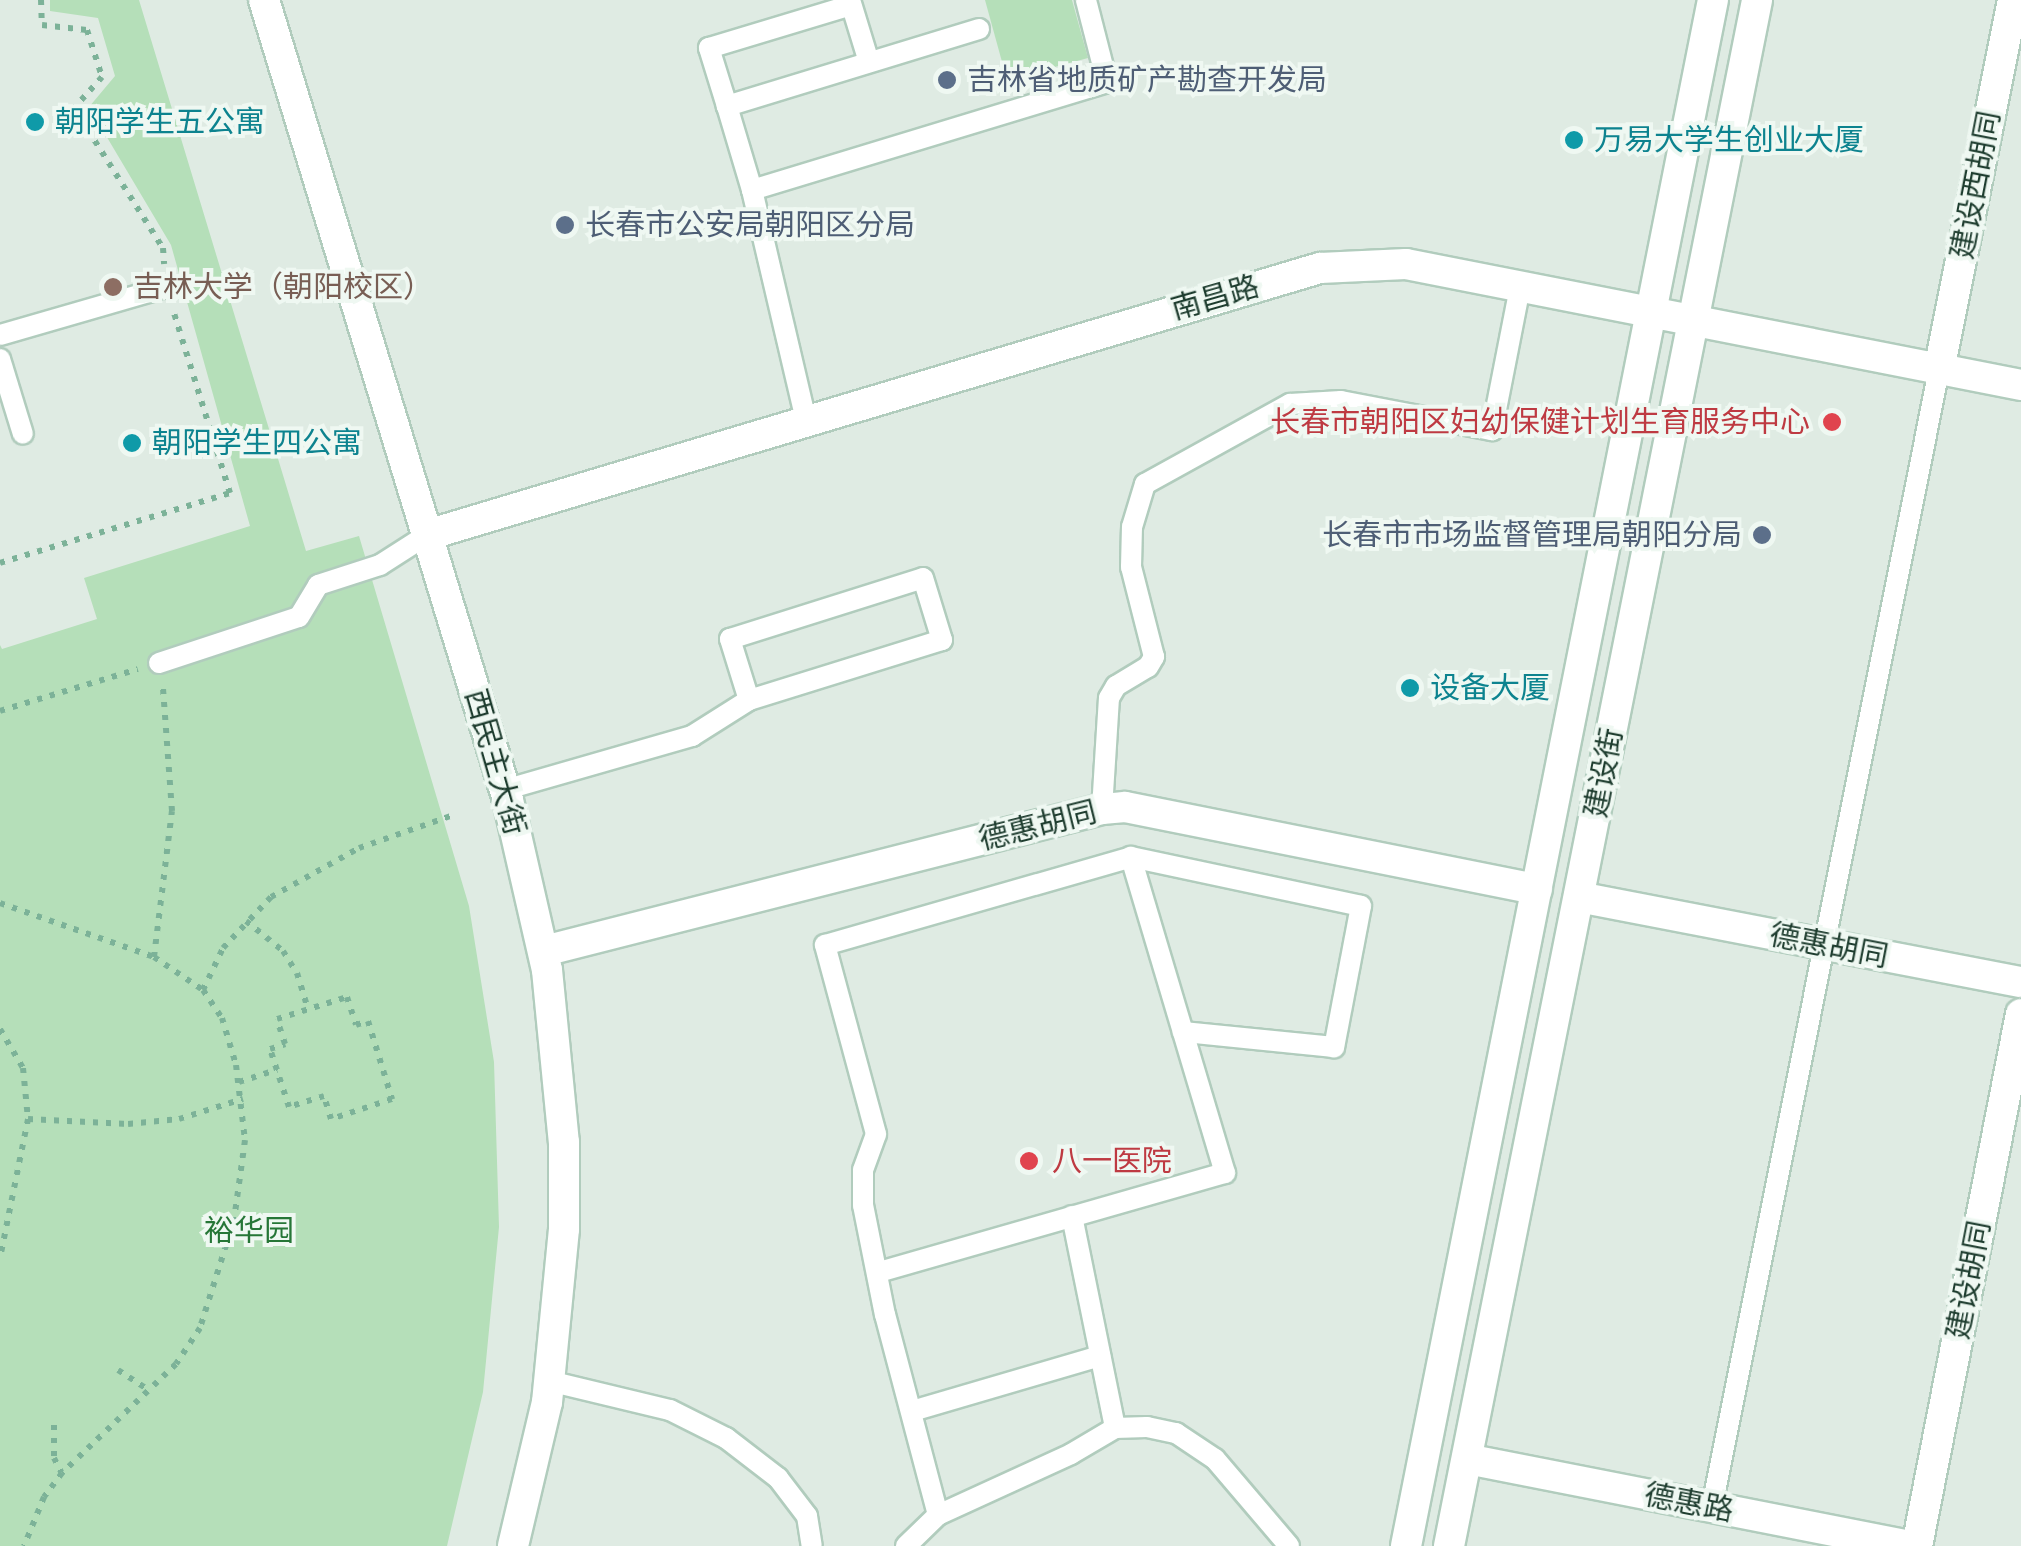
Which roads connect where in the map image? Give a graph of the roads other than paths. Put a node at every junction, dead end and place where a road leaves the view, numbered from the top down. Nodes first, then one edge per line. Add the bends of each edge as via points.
1 (264, 0) edge
2 (1086, 0) edge
3 (1713, 0) edge
4 (1757, 0) edge
5 (2013, 0) edge
6 (851, 3) edge
7 (978, 29) dead end
8 (869, 62) junction
9 (726, 106) junction
10 (752, 190) junction
11 (166, 287) road end
12 (1520, 287) junction
13 (1652, 314) junction
14 (1694, 322) junction
15 (0, 334) edge
16 (0, 359) edge
17 (1940, 370) junction
18 (2021, 386) edge
19 (806, 420) junction
20 (23, 434) dead end
21 (427, 535) junction
22 (159, 663) road end
23 (749, 700) junction
24 (504, 790) junction
25 (1102, 809) junction
26 (1131, 858) junction
27 (1537, 890) junction
28 (1579, 898) junction
29 (1825, 944) junction
30 (544, 952) junction
31 (2021, 982) edge
32 (2021, 1014) edge
33 (1182, 1032) junction
34 (1072, 1216) junction
35 (880, 1272) junction
36 (1100, 1356) junction
37 (549, 1381) junction
38 (912, 1411) junction
39 (1114, 1428) junction
40 (1467, 1460) junction
41 (1712, 1507) junction
42 (938, 1516) junction
43 (1784, 1534) edge
44 (514, 1546) edge
45 (812, 1546) edge
46 (906, 1546) edge
47 (1289, 1546) edge
48 (1406, 1546) edge
49 (1449, 1546) edge
50 (1914, 1546) edge

1 - 21 main road, 西民主大街
2 - 10 lane via 1108,82
3 - 13 main road, 建设街
4 - 14 main road, 建设街
5 - 17 main road, 建设西胡同
6 - 8 lane
6 - 9 lane via 709,48
7 - 8 lane
8 - 9 lane
9 - 10 lane
10 - 19 lane
11 - 15 lane
12 - 13 main road, 南昌路
12 - 19 main road, 南昌路 via 1406,264 1320,268
12 - 25 lane via 1492,430 1341,401 1290,404 1145,484 1132,527 1131,567 1154,657 1109,698
13 - 14 main road, 南昌路
13 - 27 main road, 建设街
14 - 17 main road, 南昌路
14 - 28 main road, 建设街
16 - 20 lane
17 - 18 main road, 南昌路
17 - 29 lane
19 - 21 main road, 南昌路
21 - 22 lane via 380,565 318,585 299,616
21 - 24 main road, 西民主大街
23 - 23 lane via 730,638 923,578 942,640
23 - 24 lane via 692,736
24 - 30 main road, 西民主大街
25 - 27 main road, 德惠胡同 via 1141,810
25 - 30 main road, 德惠胡同
26 - 33 lane
26 - 33 lane via 1361,906 1334,1047
26 - 35 lane via 824,945 876,1134 863,1170 864,1205
27 - 48 main road, 建设街
28 - 29 main road, 德惠胡同
28 - 40 main road, 建设街
29 - 31 main road, 德惠胡同
29 - 41 lane
30 - 37 main road, 西民主大街 via 564,1142 564,1229
32 - 50 main road, 建设胡同
33 - 34 lane via 1225,1173
34 - 35 lane
34 - 36 lane
35 - 38 lane
36 - 38 lane
36 - 39 lane
37 - 44 main road, 西民主大街
37 - 45 lane via 670,1410 726,1438 778,1478 807,1516
38 - 42 lane
39 - 42 lane
39 - 47 lane via 1176,1433 1215,1458
40 - 41 main road, 德惠路
40 - 49 main road, 建设街
41 - 43 main road, 德惠路
42 - 46 lane
43 - 50 main road, 德惠路

